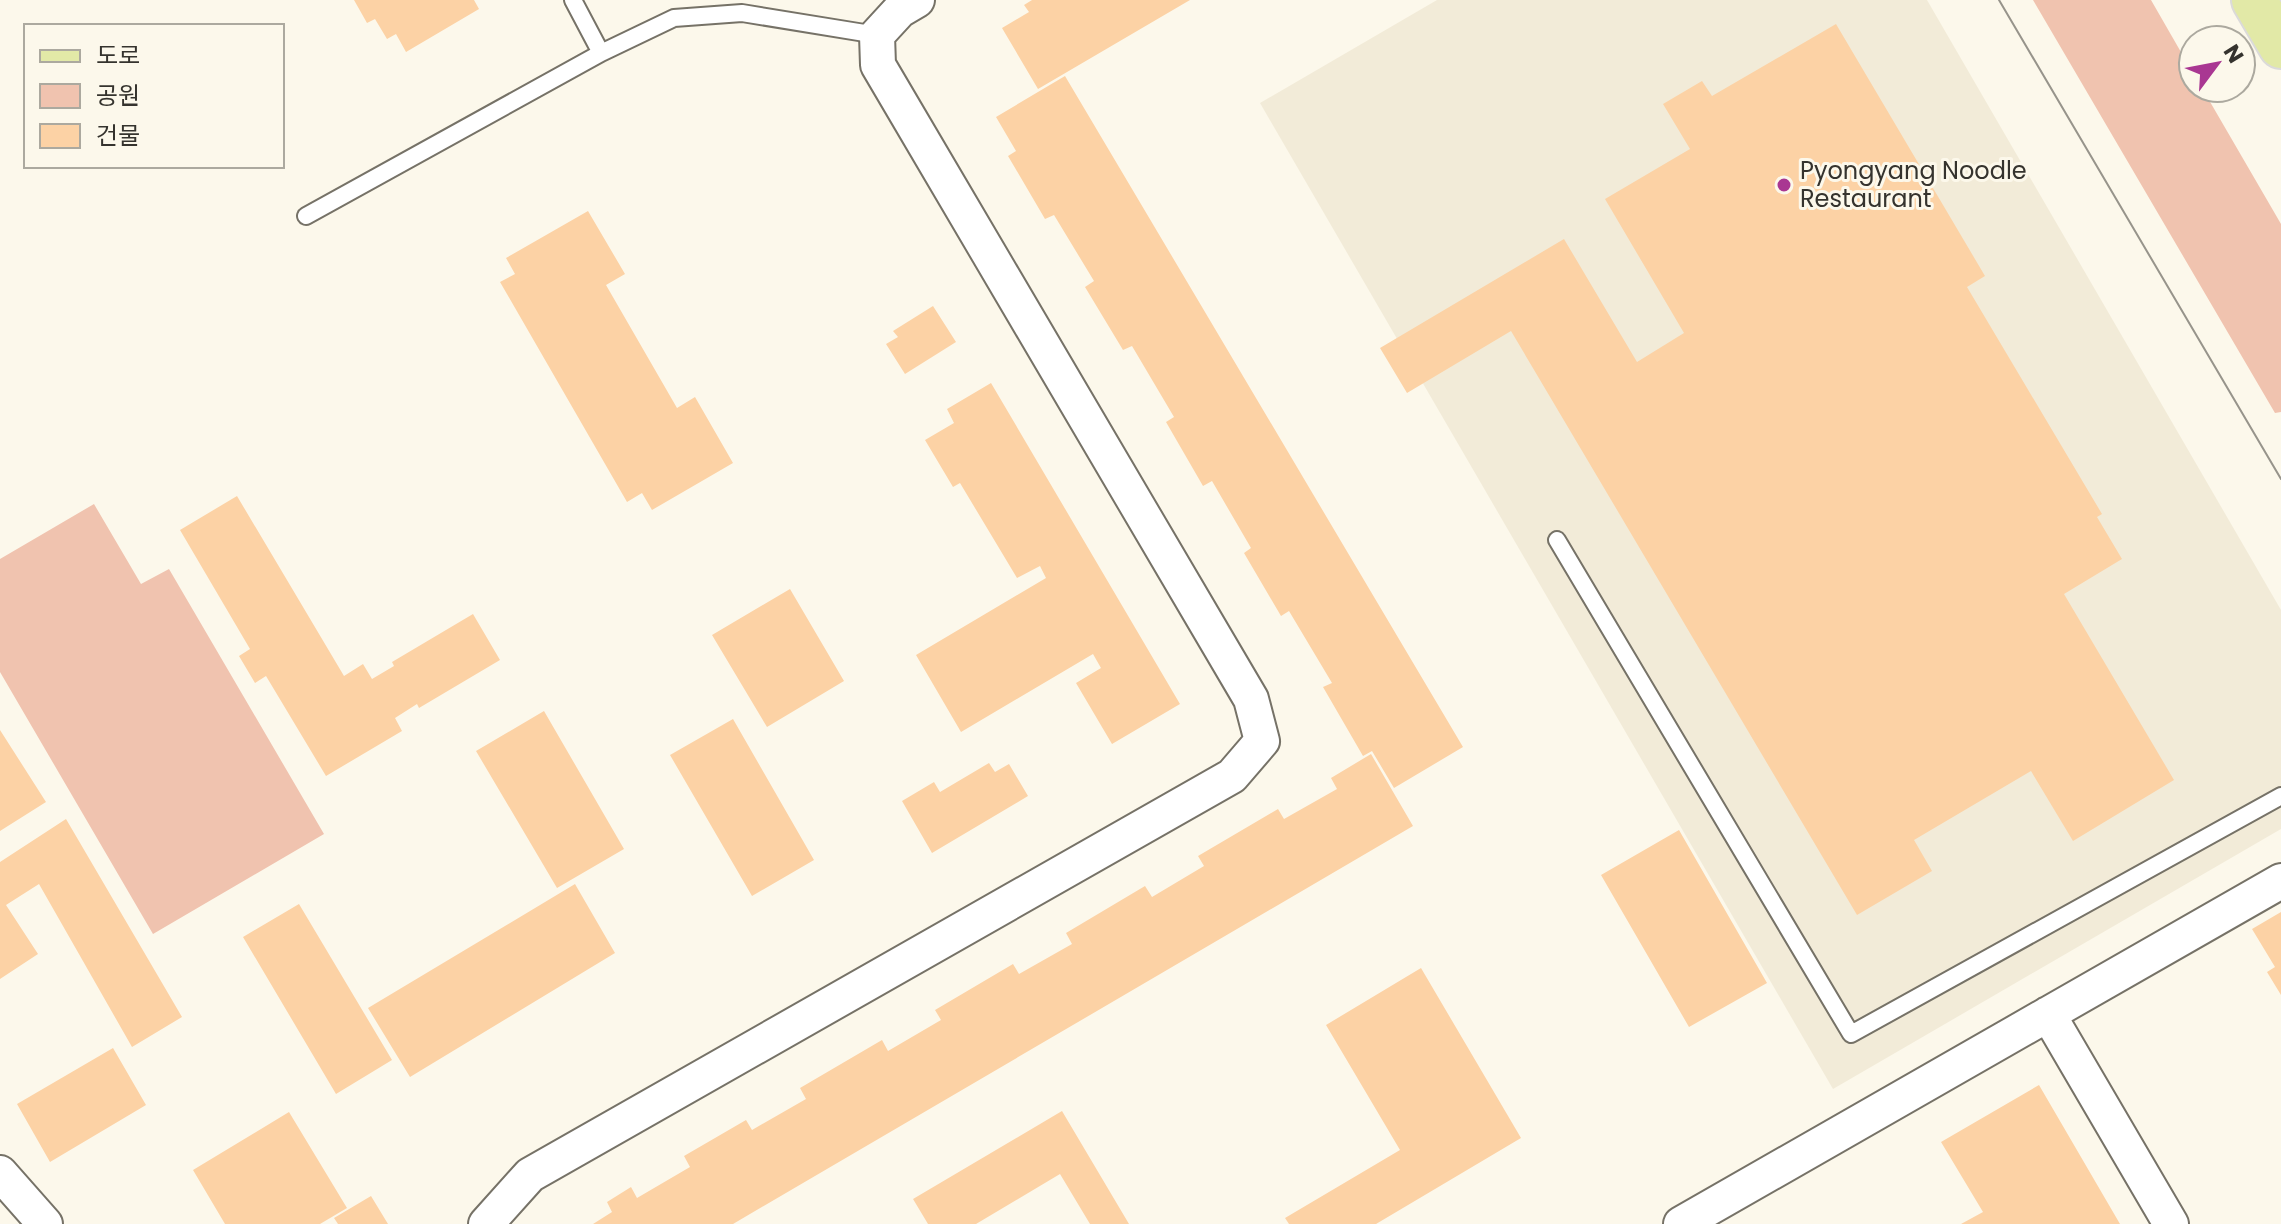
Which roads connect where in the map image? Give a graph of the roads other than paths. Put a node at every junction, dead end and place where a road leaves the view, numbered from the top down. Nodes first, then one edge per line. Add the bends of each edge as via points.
1 (573, 0) edge
2 (917, 0) edge
3 (2254, 0) edge
4 (877, 35) junction
5 (2281, 46) edge
6 (601, 53) junction
7 (306, 216) dead end
8 (1557, 540) dead end
9 (2281, 796) edge
10 (2281, 881) edge
11 (2048, 1014) junction
12 (0, 1173) edge
13 (45, 1224) edge
14 (486, 1224) edge
15 (1681, 1224) edge
16 (2171, 1224) edge

1 - 6 lane
2 - 4 street
3 - 5 main road
4 - 6 lane via 742,13 674,18
4 - 14 street via 878,65 1251,699 1262,741 1232,776 530,1175
6 - 7 lane
8 - 9 lane via 1851,1034
10 - 11 street
11 - 15 street
11 - 16 street
12 - 13 street

